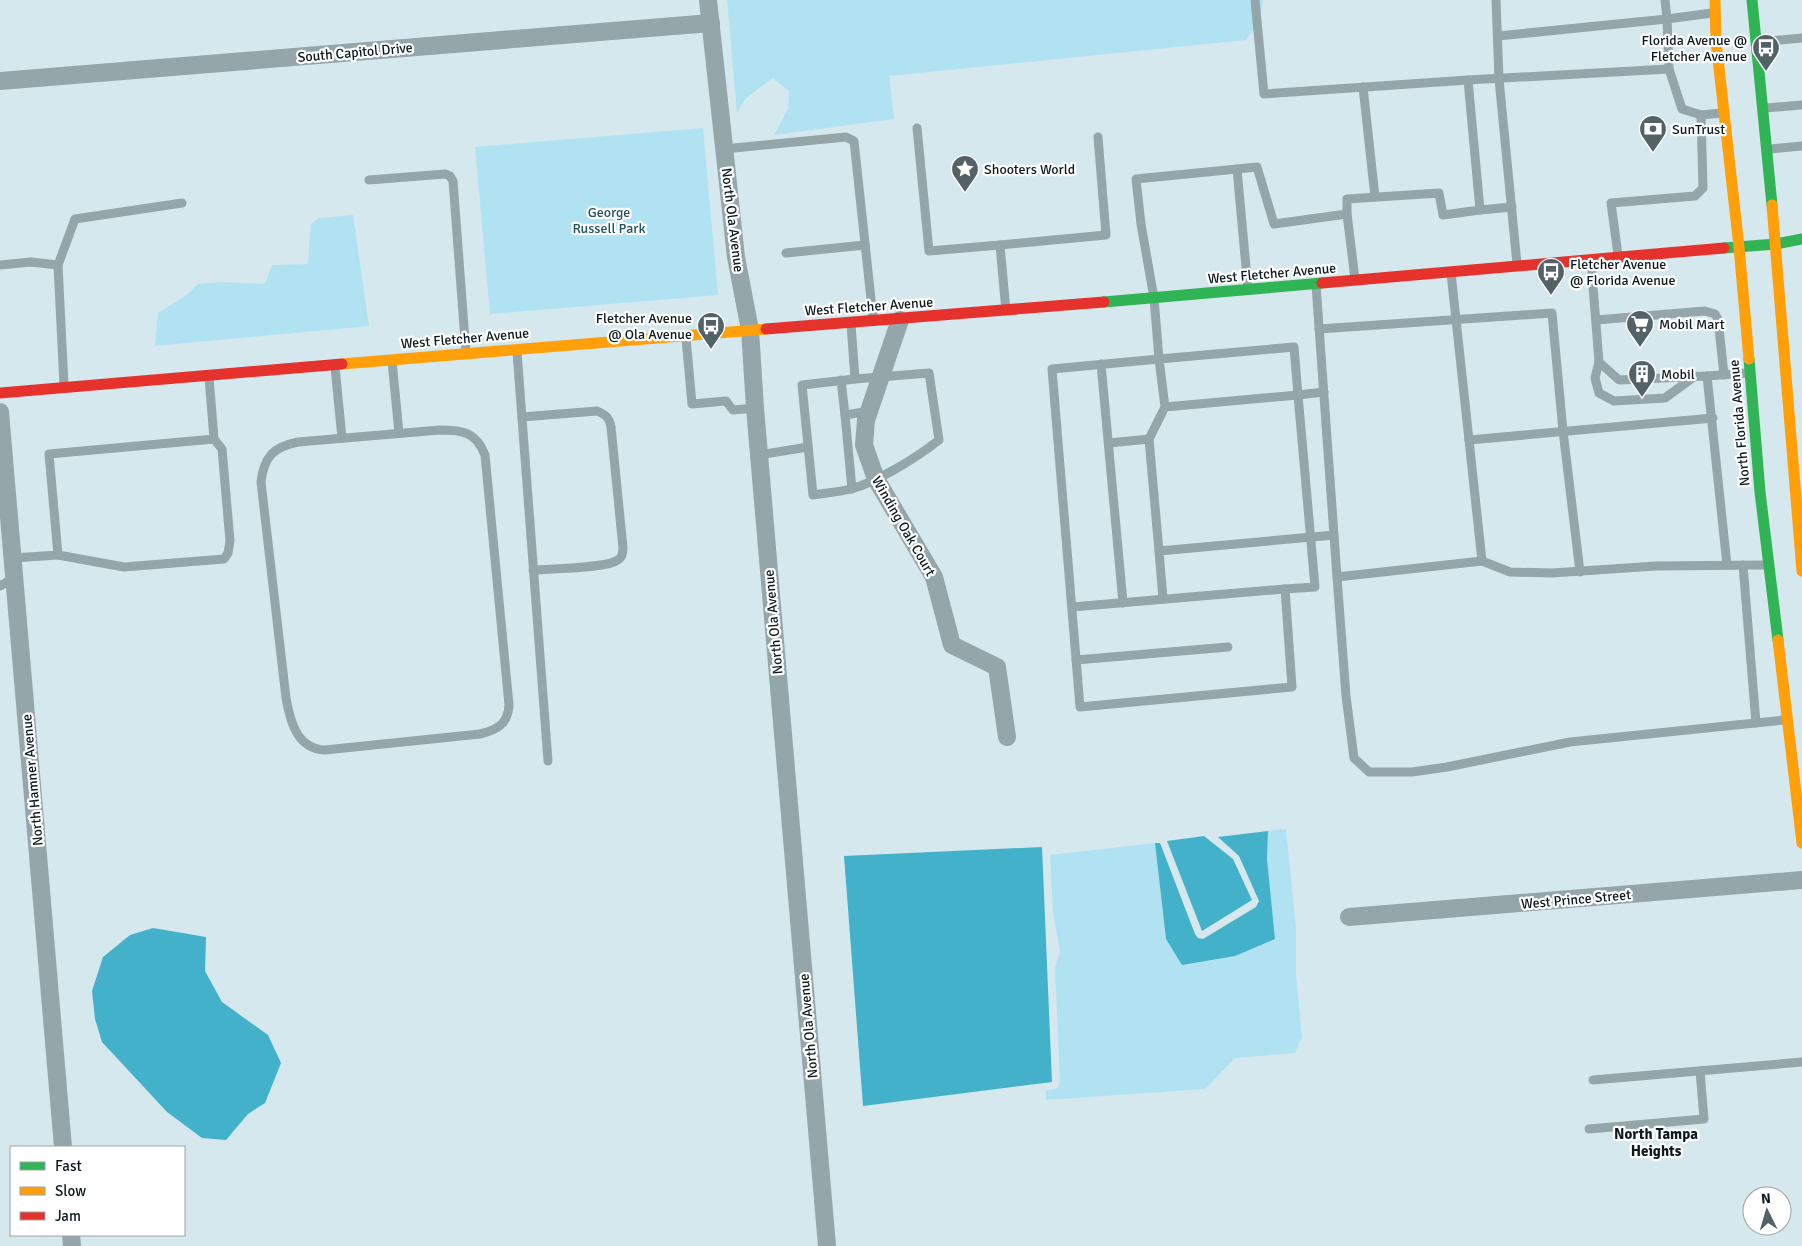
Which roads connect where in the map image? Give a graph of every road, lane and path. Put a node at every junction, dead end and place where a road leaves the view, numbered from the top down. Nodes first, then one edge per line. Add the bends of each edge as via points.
1 (708, 0) edge
2 (1255, 0) edge
3 (1496, 0) edge
4 (1665, 0) edge
5 (1715, 0) edge
6 (1752, 0) edge
7 (1715, 12) junction
8 (1667, 19) junction
9 (711, 23) junction
10 (1498, 36) junction
11 (1802, 38) edge
12 (1756, 42) junction
13 (1669, 69) junction
14 (1499, 78) junction
15 (1468, 80) junction
16 (0, 81) edge
17 (1363, 87) junction
18 (1802, 105) edge
19 (1763, 108) junction
20 (1724, 113) junction
21 (1701, 115) junction
22 (917, 128) dead end
23 (1098, 137) dead end
24 (1802, 146) edge
25 (724, 149) junction
26 (1767, 149) junction
27 (1237, 169) junction
28 (369, 180) dead end
29 (1375, 197) junction
30 (182, 203) dead end
31 (1512, 207) junction
32 (1480, 210) junction
33 (1347, 214) junction
34 (1802, 238) edge
35 (1776, 244) junction
36 (864, 245) junction
37 (1000, 245) junction
38 (1739, 247) junction
39 (1802, 247) edge
40 (786, 253) dead end
41 (1618, 258) junction
42 (1591, 260) junction
43 (0, 265) edge
44 (58, 265) junction
45 (1517, 267) junction
46 (1451, 273) junction
47 (1355, 281) junction
48 (1316, 284) junction
49 (1248, 290) junction
50 (1154, 298) junction
51 (1006, 311) junction
52 (1456, 319) junction
53 (900, 320) junction
54 (1596, 320) junction
55 (873, 321) junction
56 (851, 323) junction
57 (1319, 329) junction
58 (750, 330) junction
59 (686, 335) junction
60 (517, 349) junction
61 (466, 353) junction
62 (1159, 359) junction
63 (392, 360) junction
64 (1600, 362) junction
65 (335, 364) junction
66 (1101, 364) junction
67 (1749, 373) junction
68 (1724, 374) junction
69 (209, 375) junction
70 (1695, 376) junction
71 (1707, 376) junction
72 (882, 377) junction
73 (855, 379) junction
74 (841, 380) junction
75 (64, 388) junction
76 (1324, 392) junction
77 (0, 393) edge
78 (1298, 395) junction
79 (755, 408) junction
80 (1165, 408) junction
81 (870, 411) junction
82 (0, 412) edge
83 (845, 415) junction
84 (522, 417) junction
85 (1713, 418) junction
86 (1563, 431) junction
87 (399, 433) junction
88 (342, 438) junction
89 (214, 439) junction
90 (1148, 439) junction
91 (1469, 440) junction
92 (1109, 443) junction
93 (808, 447) junction
94 (759, 455) junction
95 (2, 465) edge
96 (876, 479) junction
97 (852, 489) junction
98 (1334, 535) junction
99 (1310, 537) junction
100 (1159, 551) junction
101 (58, 555) junction
102 (12, 558) junction
103 (1482, 561) junction
104 (1769, 564) junction
105 (1727, 565) junction
106 (1743, 565) junction
107 (533, 570) junction
108 (1802, 571) edge
109 (1580, 572) junction
110 (1337, 577) junction
111 (7, 582) edge
112 (1284, 589) junction
113 (1163, 599) junction
114 (1123, 602) junction
115 (1072, 607) junction
116 (1228, 647) dead end
117 (1076, 660) junction
118 (1787, 720) junction
119 (1756, 723) junction
120 (1007, 738) dead end
121 (548, 761) dead end
122 (1802, 843) edge
123 (1802, 880) edge
124 (1349, 917) dead end
125 (1802, 1062) edge
126 (1700, 1071) junction
127 (1593, 1080) dead end
128 (1589, 1129) dead end
129 (63, 1146) edge
130 (827, 1246) edge

1 - 9 street, North Ola Avenue
2 - 17 lane via 1264,94
3 - 10 lane
4 - 8 lane
5 - 7 main road, North Florida Avenue
6 - 12 main road
7 - 8 lane
7 - 20 main road, North Florida Avenue
8 - 10 lane
8 - 13 lane
9 - 16 street, South Capitol Drive
9 - 25 street, North Ola Avenue
10 - 14 lane
11 - 12 lane
12 - 19 main road
13 - 14 lane
13 - 21 lane via 1682,109
14 - 15 lane
14 - 31 lane
15 - 17 lane
15 - 32 lane
17 - 29 lane
18 - 19 lane
19 - 26 main road
20 - 21 lane
20 - 38 main road, North Florida Avenue
21 - 41 lane via 1703,188 1695,196 1611,202
22 - 37 lane via 929,251
23 - 37 lane via 1106,235
24 - 26 lane
25 - 36 lane via 846,137 854,141
25 - 58 street, North Ola Avenue via 736,257
26 - 35 main road
27 - 33 lane via 1257,167 1274,224
27 - 49 lane
27 - 50 lane via 1136,179
28 - 61 lane via 445,174 453,181
29 - 32 lane via 1438,193 1443,215
29 - 33 lane via 1347,199
30 - 44 lane via 75,219
31 - 32 lane
31 - 45 lane
33 - 47 lane
34 - 35 main road
35 - 38 main road, West Fletcher Avenue
35 - 39 main road
35 - 108 main road
36 - 40 lane
36 - 55 lane
37 - 51 lane
38 - 41 main road, West Fletcher Avenue
38 - 67 main road, North Florida Avenue
41 - 42 main road, West Fletcher Avenue
42 - 45 main road, West Fletcher Avenue
42 - 54 lane
43 - 44 lane via 30,262
44 - 75 lane
45 - 46 main road, West Fletcher Avenue
46 - 47 main road, West Fletcher Avenue
46 - 52 lane
47 - 48 main road, West Fletcher Avenue
48 - 49 main road, West Fletcher Avenue
48 - 57 lane
49 - 50 main road, West Fletcher Avenue
50 - 51 main road, West Fletcher Avenue
50 - 62 lane
51 - 53 main road, West Fletcher Avenue
52 - 57 lane
52 - 86 lane via 1552,313
52 - 91 lane
53 - 55 main road, West Fletcher Avenue
53 - 72 street, Winding Oak Court
54 - 64 lane
54 - 68 lane via 1706,311 1715,314
55 - 56 main road, West Fletcher Avenue
56 - 58 main road, West Fletcher Avenue
56 - 73 lane
57 - 76 lane
58 - 59 main road, West Fletcher Avenue
58 - 79 street, North Ola Avenue
59 - 60 main road, West Fletcher Avenue
59 - 79 lane via 692,404 726,401 732,410
60 - 61 main road, West Fletcher Avenue
60 - 84 lane
61 - 63 main road, West Fletcher Avenue
62 - 66 lane
62 - 78 lane via 1294,347
62 - 80 lane
63 - 65 main road, West Fletcher Avenue
63 - 87 lane
64 - 70 lane via 1619,380
64 - 70 lane via 1595,378 1599,393 1614,401 1665,398
65 - 69 main road, West Fletcher Avenue
65 - 88 lane
66 - 92 lane
66 - 115 lane via 1052,369
67 - 68 lane
67 - 104 main road, North Florida Avenue
68 - 71 lane
69 - 75 main road, West Fletcher Avenue
69 - 89 lane
70 - 71 lane
71 - 85 lane
72 - 73 lane
72 - 81 street, Winding Oak Court
72 - 96 lane via 929,373 939,440
73 - 74 lane
74 - 83 lane
74 - 93 lane via 802,385
75 - 77 main road, West Fletcher Avenue
76 - 78 lane
76 - 98 lane
78 - 80 lane
78 - 99 lane
79 - 94 street, North Ola Avenue
80 - 90 lane
81 - 83 lane
81 - 96 street, Winding Oak Court via 864,445
82 - 95 street, North Hamner Avenue
83 - 97 lane
84 - 107 lane
84 - 107 lane via 597,411 606,415 611,427 624,548 616,561 604,565
85 - 86 lane
85 - 105 lane
86 - 91 lane
86 - 109 lane
87 - 88 lane
87 - 88 lane via 456,430 467,432 482,446 487,467 509,713 501,726 491,732 318,750 300,739 288,709 261,482 265,462 279,448 298,442
89 - 101 lane via 49,454
89 - 101 lane via 222,449 230,541 224,559 124,566
90 - 92 lane
90 - 100 lane
91 - 103 lane
92 - 114 lane
93 - 94 lane
93 - 97 lane via 813,495
94 - 130 street, North Ola Avenue
95 - 102 street, North Hamner Avenue
96 - 97 lane
96 - 120 street, Winding Oak Court via 934,576 952,645 997,667
98 - 99 lane
98 - 110 lane
99 - 100 lane
99 - 112 lane via 1315,587
100 - 113 lane
101 - 102 lane
102 - 111 street, North Hamner Avenue
103 - 109 lane via 1510,572
103 - 110 lane
104 - 106 lane
104 - 118 main road, North Florida Avenue
105 - 106 lane
105 - 109 lane
106 - 119 lane
107 - 121 lane
110 - 119 lane via 1354,758 1369,772 1412,772 1570,742
111 - 129 street, North Hamner Avenue
112 - 113 lane
112 - 117 lane via 1292,687 1080,707
113 - 114 lane
114 - 115 lane
115 - 117 lane
116 - 117 lane
118 - 119 lane
118 - 122 main road, North Florida Avenue
123 - 124 street, West Prince Street
125 - 126 lane
126 - 127 lane
126 - 128 lane via 1704,1119

